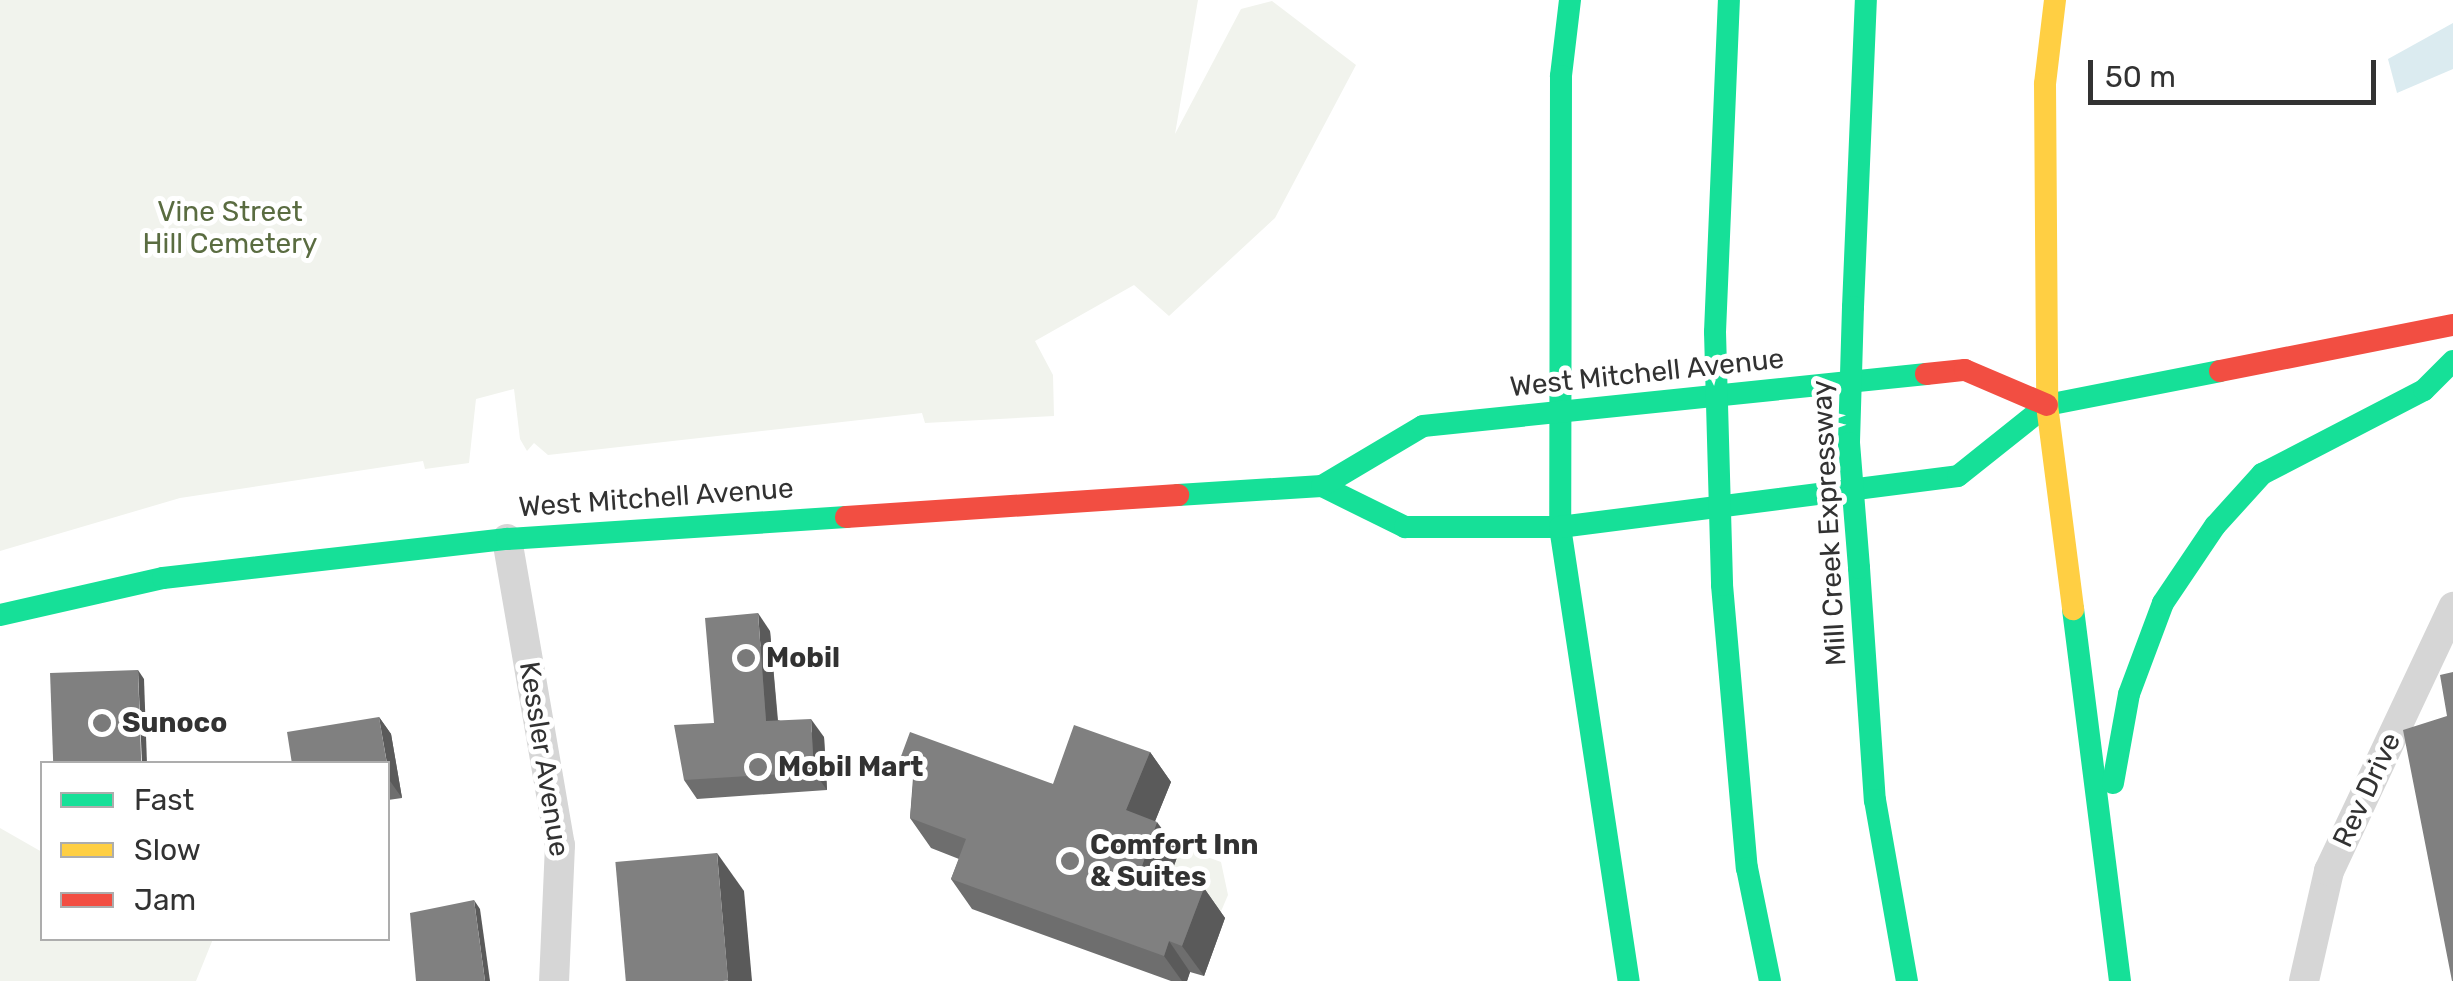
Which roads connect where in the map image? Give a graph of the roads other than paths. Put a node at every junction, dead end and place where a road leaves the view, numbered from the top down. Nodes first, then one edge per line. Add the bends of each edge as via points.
1 (1570, 0) edge
2 (1729, 0) edge
3 (1866, 0) edge
4 (2055, 0) edge
5 (2453, 325) edge
6 (2453, 361) edge
7 (2047, 404) junction
8 (1559, 413) junction
9 (1322, 486) junction
10 (1560, 527) junction
11 (507, 539) junction
12 (2453, 607) edge
13 (0, 615) edge
14 (2103, 835) junction
15 (554, 981) edge
16 (1629, 981) edge
17 (1770, 981) edge
18 (1907, 981) edge
19 (2120, 981) edge
20 (2304, 981) edge

1 - 8 main road
2 - 17 main road, bridge via 1715,332 1722,584 1747,868
3 - 18 main road, Mill Creek Expressway, bridge via 1849,443 1875,800
4 - 7 main road via 2044,84
5 - 7 main road
6 - 14 main road via 2424,390 2262,474 2214,526 2162,603 2129,694
7 - 8 main road, West Mitchell Avenue via 1964,370
7 - 10 main road via 1958,476
7 - 14 main road
8 - 9 main road, West Mitchell Avenue via 1422,426
8 - 10 main road
9 - 10 main road via 1405,528
9 - 11 main road, West Mitchell Avenue
10 - 16 main road
11 - 13 main road, West Mitchell Avenue via 162,578
11 - 15 street, Kessler Avenue via 560,845
12 - 20 street, Rev Drive via 2329,871
14 - 19 main road

